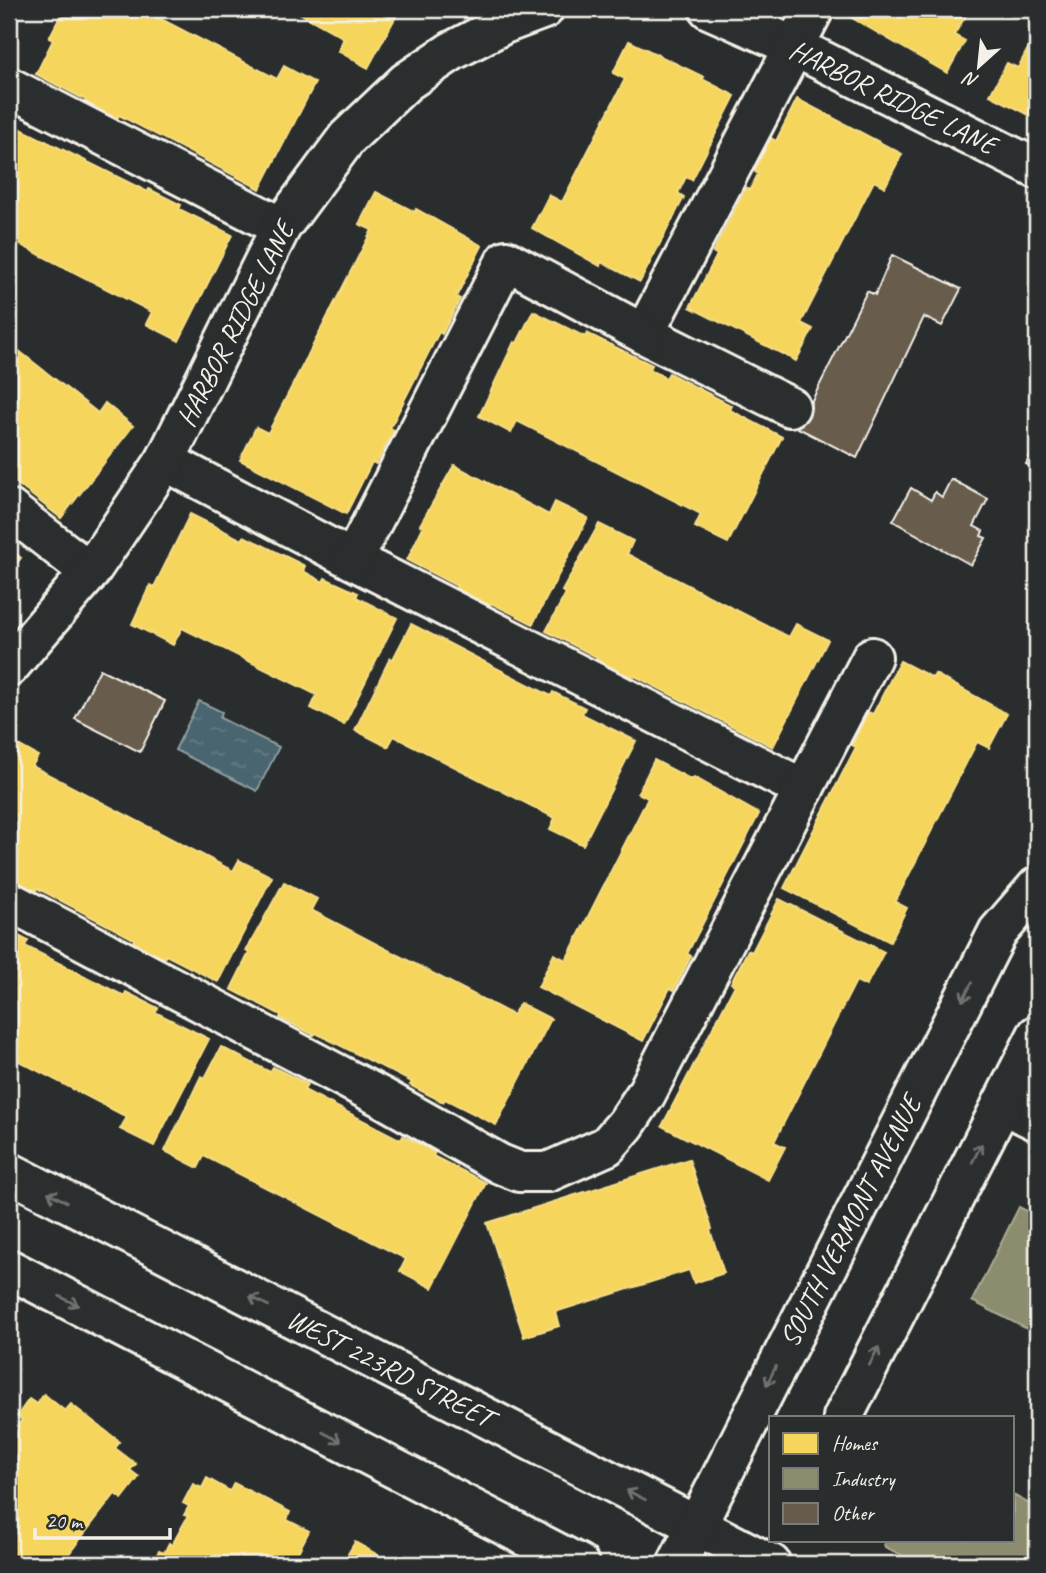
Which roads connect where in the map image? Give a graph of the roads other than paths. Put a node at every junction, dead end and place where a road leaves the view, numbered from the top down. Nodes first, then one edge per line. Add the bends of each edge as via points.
1 (544, 9) edge
2 (709, 9) edge
3 (814, 9) edge
4 (498, 16) edge
5 (793, 46) junction
6 (9, 87) edge
7 (1037, 169) edge
8 (281, 226) junction
9 (644, 334) junction
10 (790, 407) dead end
11 (166, 461) junction
12 (9, 509) edge
13 (354, 560) junction
14 (90, 572) junction
15 (872, 657) dead end
16 (9, 667) edge
17 (804, 789) junction
18 (1037, 887) edge
19 (9, 901) edge
20 (1037, 1035) edge
21 (1002, 1104) junction
22 (1037, 1121) edge
23 (9, 1172) edge
24 (9, 1269) edge
25 (844, 1416) edge
26 (696, 1526) junction
27 (781, 1542) edge
28 (579, 1564) edge
29 (677, 1564) edge
30 (770, 1564) edge

1 - 4 main road, HARBOR RIDGE LANE
2 - 5 main road, HARBOR RIDGE LANE
3 - 5 main road
4 - 8 main road, HARBOR RIDGE LANE via 406,82 347,138
5 - 7 main road, HARBOR RIDGE LANE
5 - 9 main road
6 - 8 main road
8 - 11 main road, HARBOR RIDGE LANE
9 - 10 main road
9 - 13 main road via 506,260
11 - 13 main road
11 - 14 main road, HARBOR RIDGE LANE
12 - 14 main road
13 - 17 main road
14 - 16 main road, HARBOR RIDGE LANE
15 - 17 main road
17 - 19 main road via 667,1055 626,1124 607,1146 548,1172 520,1172 499,1164
18 -> 26 main road, SOUTH VERMONT AVENUE via 998,932
20 - 21 main road
21 - 22 main road
25 -> 21 main road
26 -> 23 main road, WEST 223RD STREET
24 -> 28 main road
26 - 29 main road, SOUTH VERMONT AVENUE
26 - 30 main road, WEST 223RD STREET
27 - 30 main road

